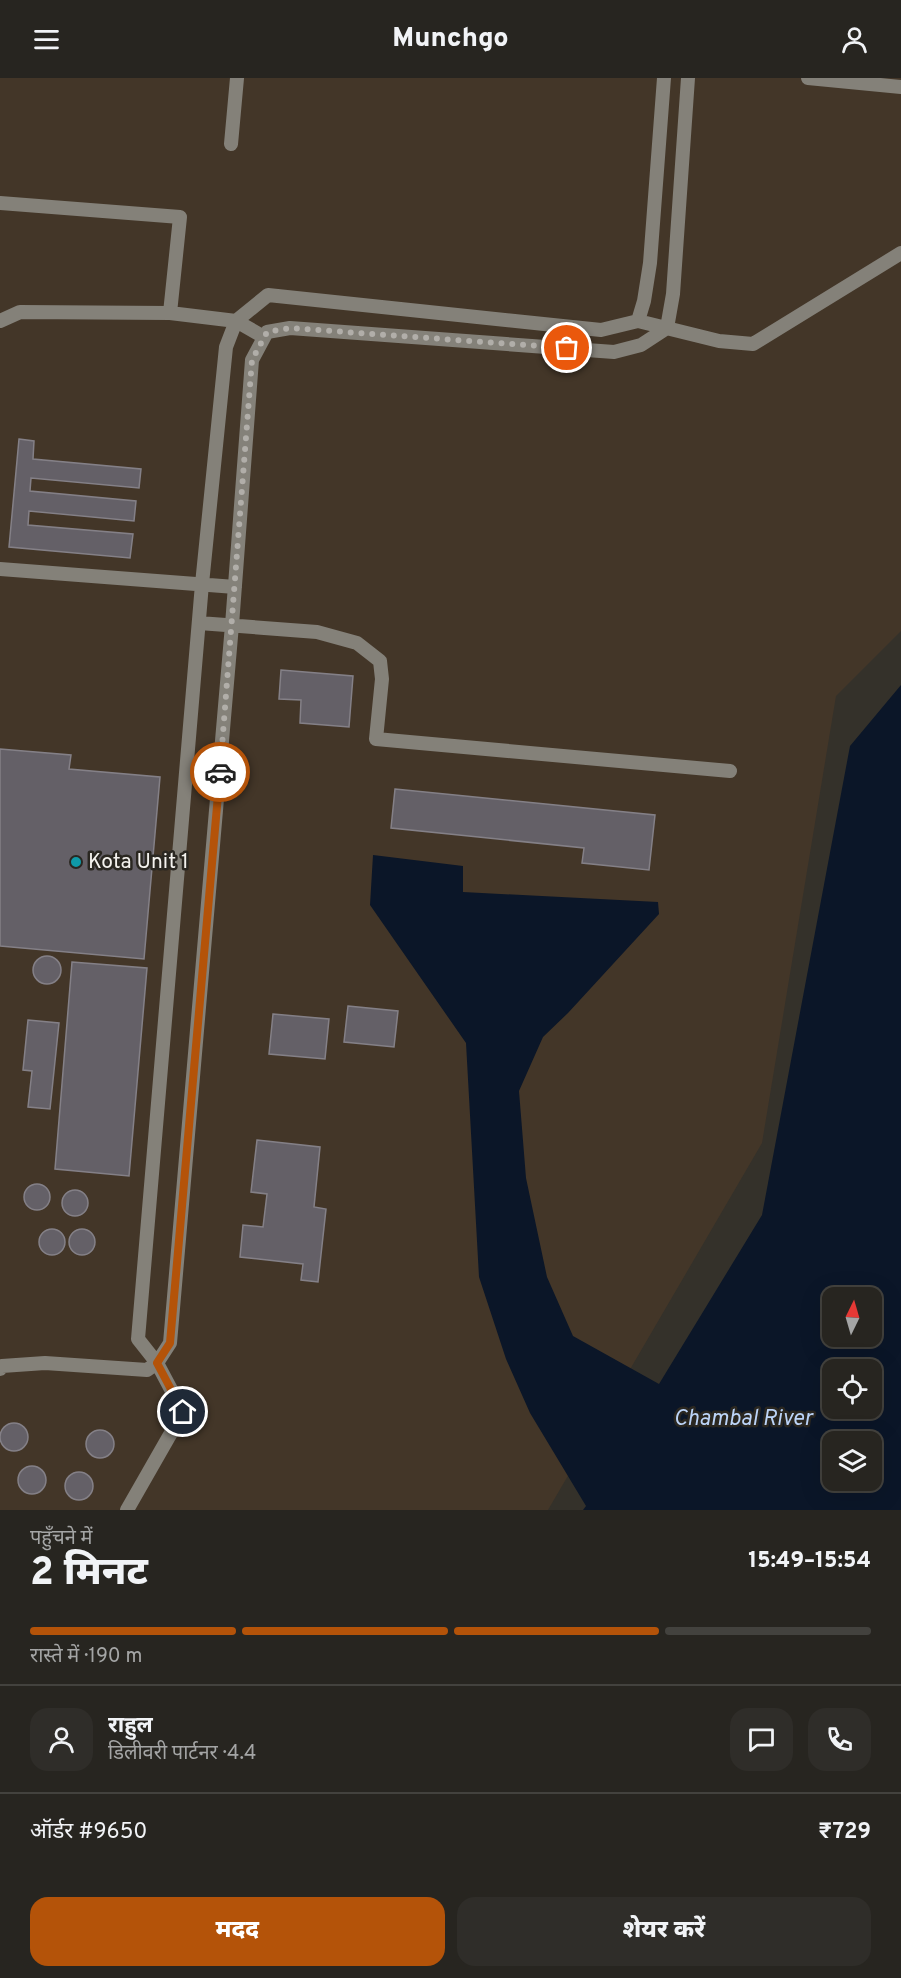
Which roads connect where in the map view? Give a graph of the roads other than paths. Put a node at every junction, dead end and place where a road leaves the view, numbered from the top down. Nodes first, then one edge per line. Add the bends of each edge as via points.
1 (237, 78) edge
2 (663, 78) edge
3 (688, 78) edge
4 (808, 78) edge
5 (901, 87) edge
6 (231, 144) dead end
7 (0, 203) edge
8 (901, 253) edge
9 (170, 313) junction
10 (0, 321) edge
11 (236, 321) junction
12 (638, 321) junction
13 (667, 328) junction
14 (264, 337) junction
15 (0, 569) edge
16 (202, 584) junction
17 (235, 587) junction
18 (199, 623) junction
19 (232, 625) junction
20 (730, 771) dead end
21 (157, 1363) junction
22 (0, 1369) edge
23 (127, 1510) edge

1 - 6 lane
2 - 12 lane via 650,263
3 - 13 lane via 673,294
4 - 5 lane
7 - 9 lane via 180,217
8 - 13 lane via 753,344
9 - 10 lane via 20,312
9 - 11 lane
11 - 12 lane via 268,295 601,330
11 - 14 lane
11 - 16 lane via 226,347
12 - 13 lane
13 - 14 lane via 641,345 614,352 290,328 267,332
14 - 17 lane via 252,360
15 - 16 lane
16 - 17 lane
16 - 18 lane
17 - 19 lane
18 - 19 lane
18 - 21 lane via 138,1339
19 - 20 lane via 317,632 357,643 380,661 376,740
19 - 21 lane via 170,1343
21 - 22 lane via 147,1370 45,1363
21 - 23 lane via 183,1412

